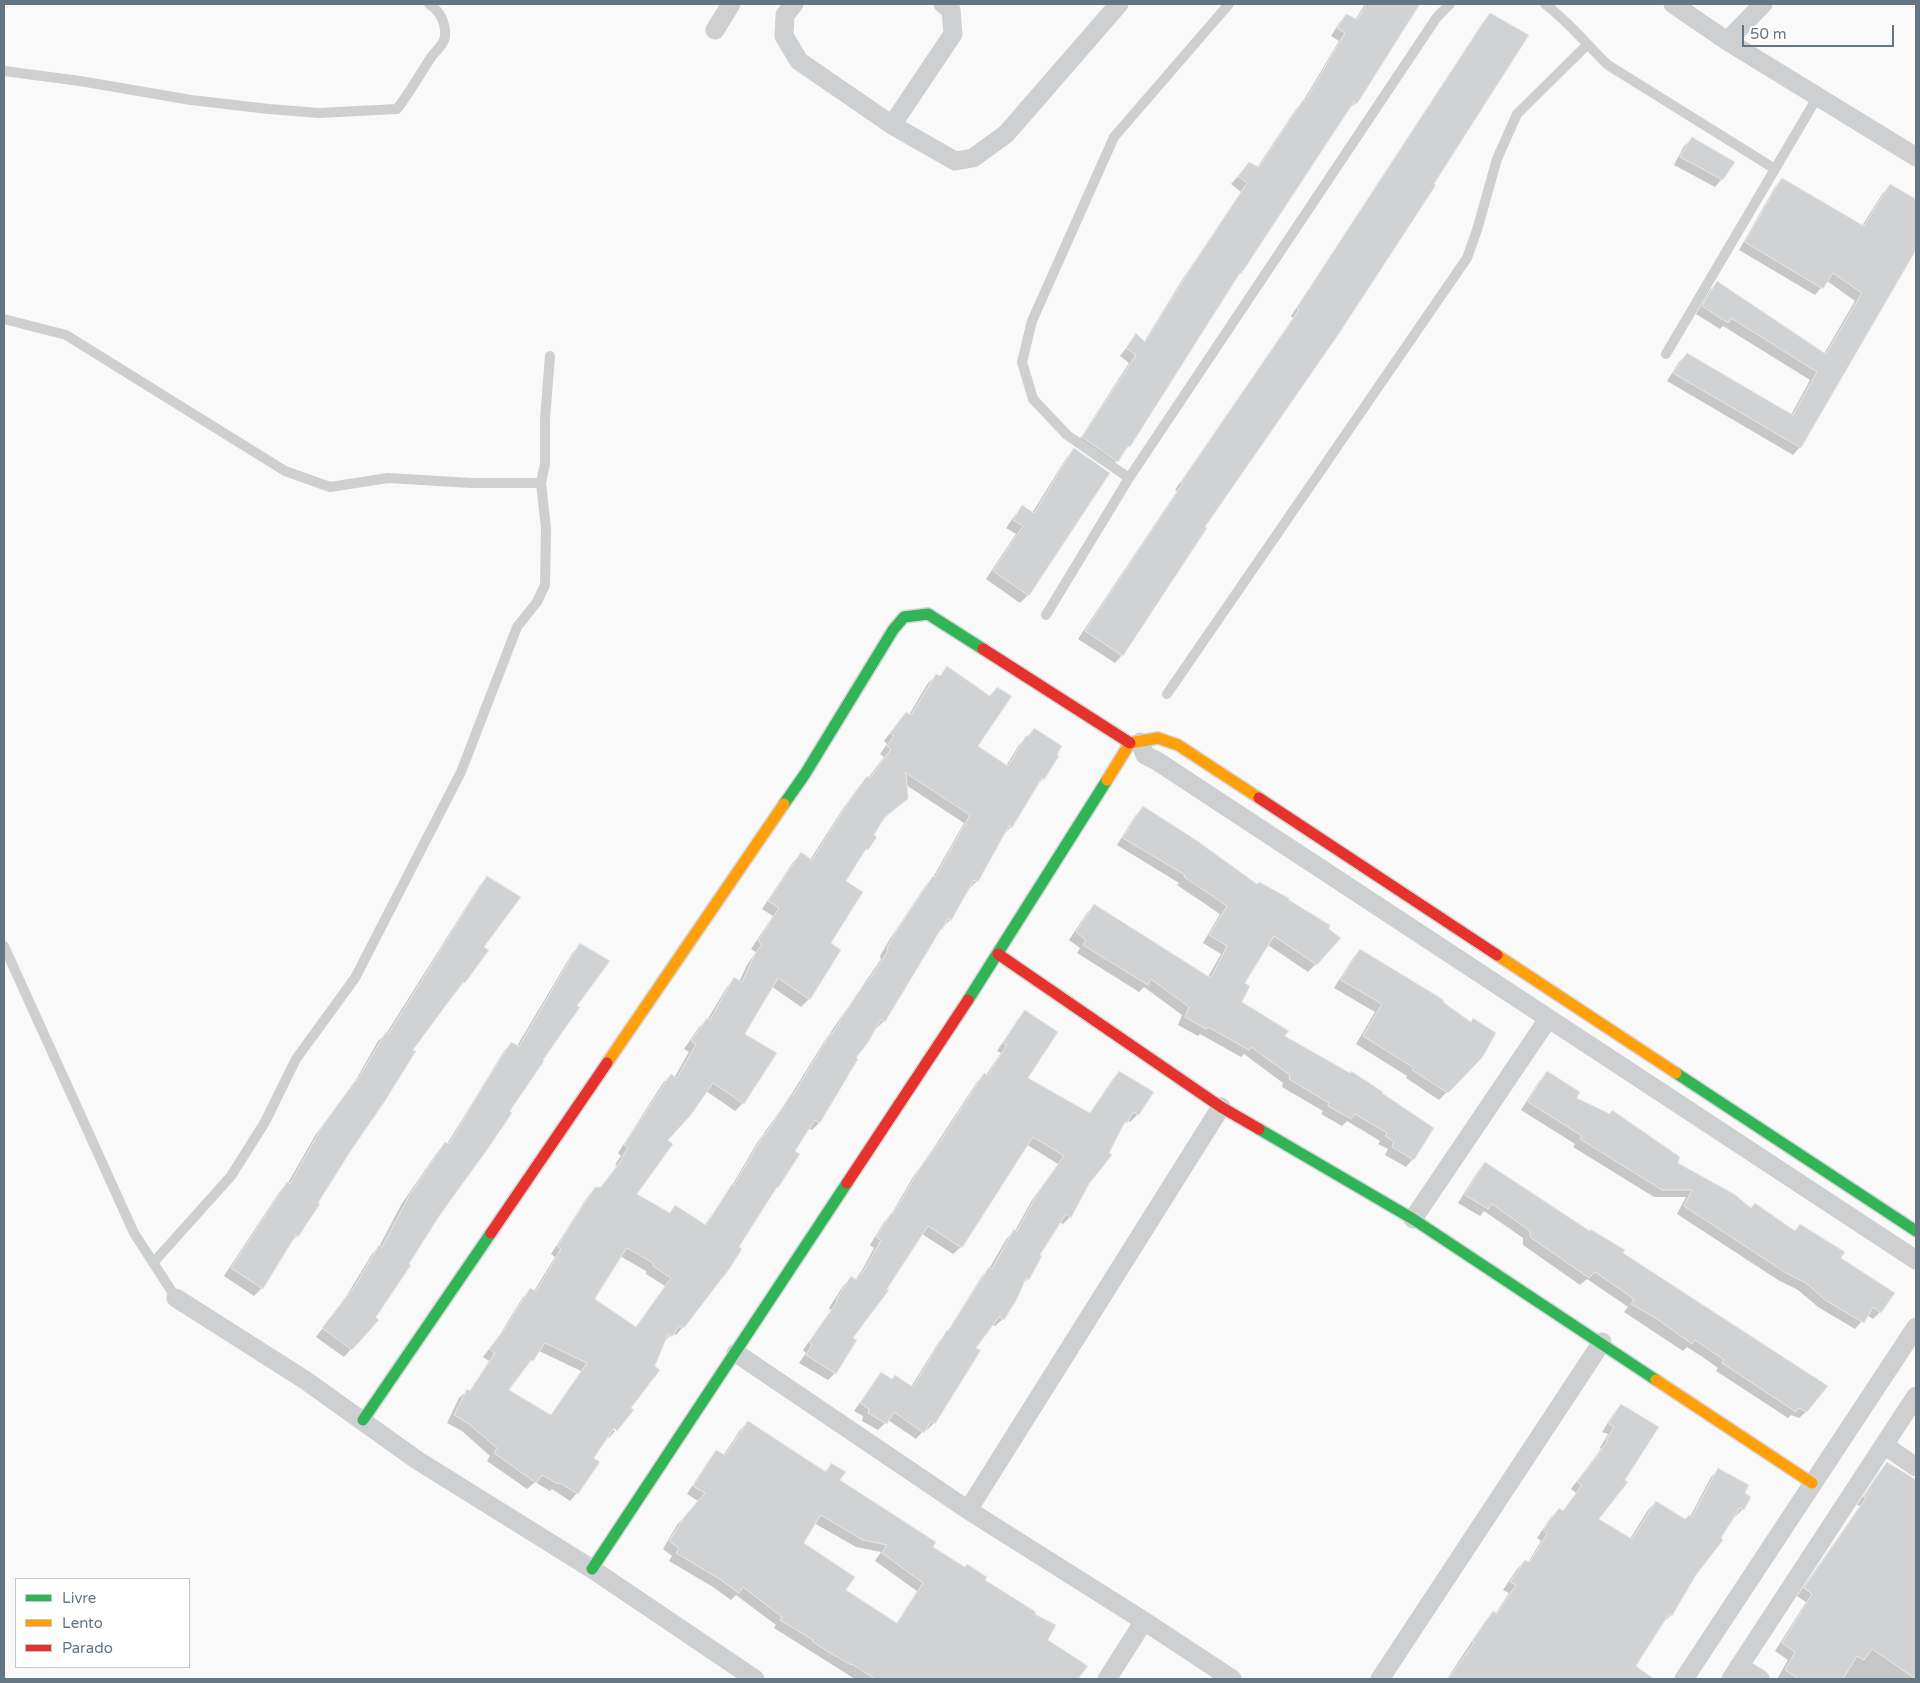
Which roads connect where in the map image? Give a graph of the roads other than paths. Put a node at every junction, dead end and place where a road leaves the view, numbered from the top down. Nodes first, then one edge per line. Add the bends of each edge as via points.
1 (429, 4) edge
2 (730, 4) edge
3 (794, 4) edge
4 (943, 4) edge
5 (1119, 4) edge
6 (1229, 4) edge
7 (1450, 4) edge
8 (1545, 4) edge
9 (1673, 4) edge
10 (1763, 4) edge
11 (715, 30) dead end
12 (1726, 40) junction
13 (1587, 45) junction
14 (4, 71) edge
15 (1818, 96) junction
16 (892, 125) junction
17 (1916, 157) edge
18 (1775, 169) junction
19 (4, 319) edge
20 (1666, 354) dead end
21 (550, 356) dead end
22 (1130, 478) junction
23 (540, 484) junction
24 (1046, 615) dead end
25 (1167, 694) dead end
26 (1135, 743) junction
27 (4, 946) edge
28 (998, 954) junction
29 (1548, 1019) junction
30 (1221, 1107) junction
31 (1413, 1219) junction
32 (1916, 1231) edge
33 (1916, 1260) edge
34 (154, 1263) junction
35 (176, 1298) joint
36 (1916, 1328) edge
37 (1602, 1342) junction
38 (736, 1353) junction
39 (1916, 1396) edge
40 (363, 1420) junction
41 (1884, 1445) junction
42 (1916, 1467) edge
43 (1812, 1482) junction
44 (968, 1510) junction
45 (592, 1569) junction
46 (1144, 1621) junction
47 (1735, 1673) edge
48 (755, 1679) edge
49 (1107, 1679) edge
50 (1232, 1679) edge
51 (1380, 1679) edge
52 (1684, 1679) edge
53 (1760, 1679) edge

1 - 14 lane via 435,7 444,21 445,39 397,109 320,113 269,109
2 - 11 street
3 - 16 street via 785,14 784,36 799,61
4 - 16 street via 951,10 953,34
5 - 16 street via 1006,134 973,158 956,162
6 - 22 lane via 1114,137 1032,321 1022,362 1033,399 1067,435
7 - 22 lane via 1437,17
8 - 13 lane via 1566,20
9 - 12 street
10 - 12 street
12 - 15 street
13 - 18 lane via 1608,65
13 - 25 lane via 1517,114 1497,159 1467,258
15 - 17 street
15 - 18 lane
18 - 20 lane
19 - 23 lane via 66,335 284,471 330,487 388,478
21 - 23 lane via 545,464
22 - 24 lane
23 - 34 lane via 546,528 545,585 537,602 517,627 461,772 355,978 296,1059 265,1122 232,1176
26 - 28 street
26 - 29 street via 1145,756
26 - 32 street via 1158,738 1178,745
26 - 40 street via 928,614 904,617 805,774
27 - 34 lane via 134,1233
28 - 30 street
28 - 38 street
29 - 31 street
29 - 33 street
30 - 31 street
30 - 44 street
31 - 37 street
34 - 35 lane
35 - 40 street
36 - 43 street
37 - 43 street
37 - 51 street
38 - 44 street
38 - 45 street
39 - 41 street
40 - 45 street via 417,1460
41 - 42 street
41 - 47 street
43 - 52 street
44 - 46 street
45 - 48 street
46 - 49 street
46 - 50 street
47 - 53 street

